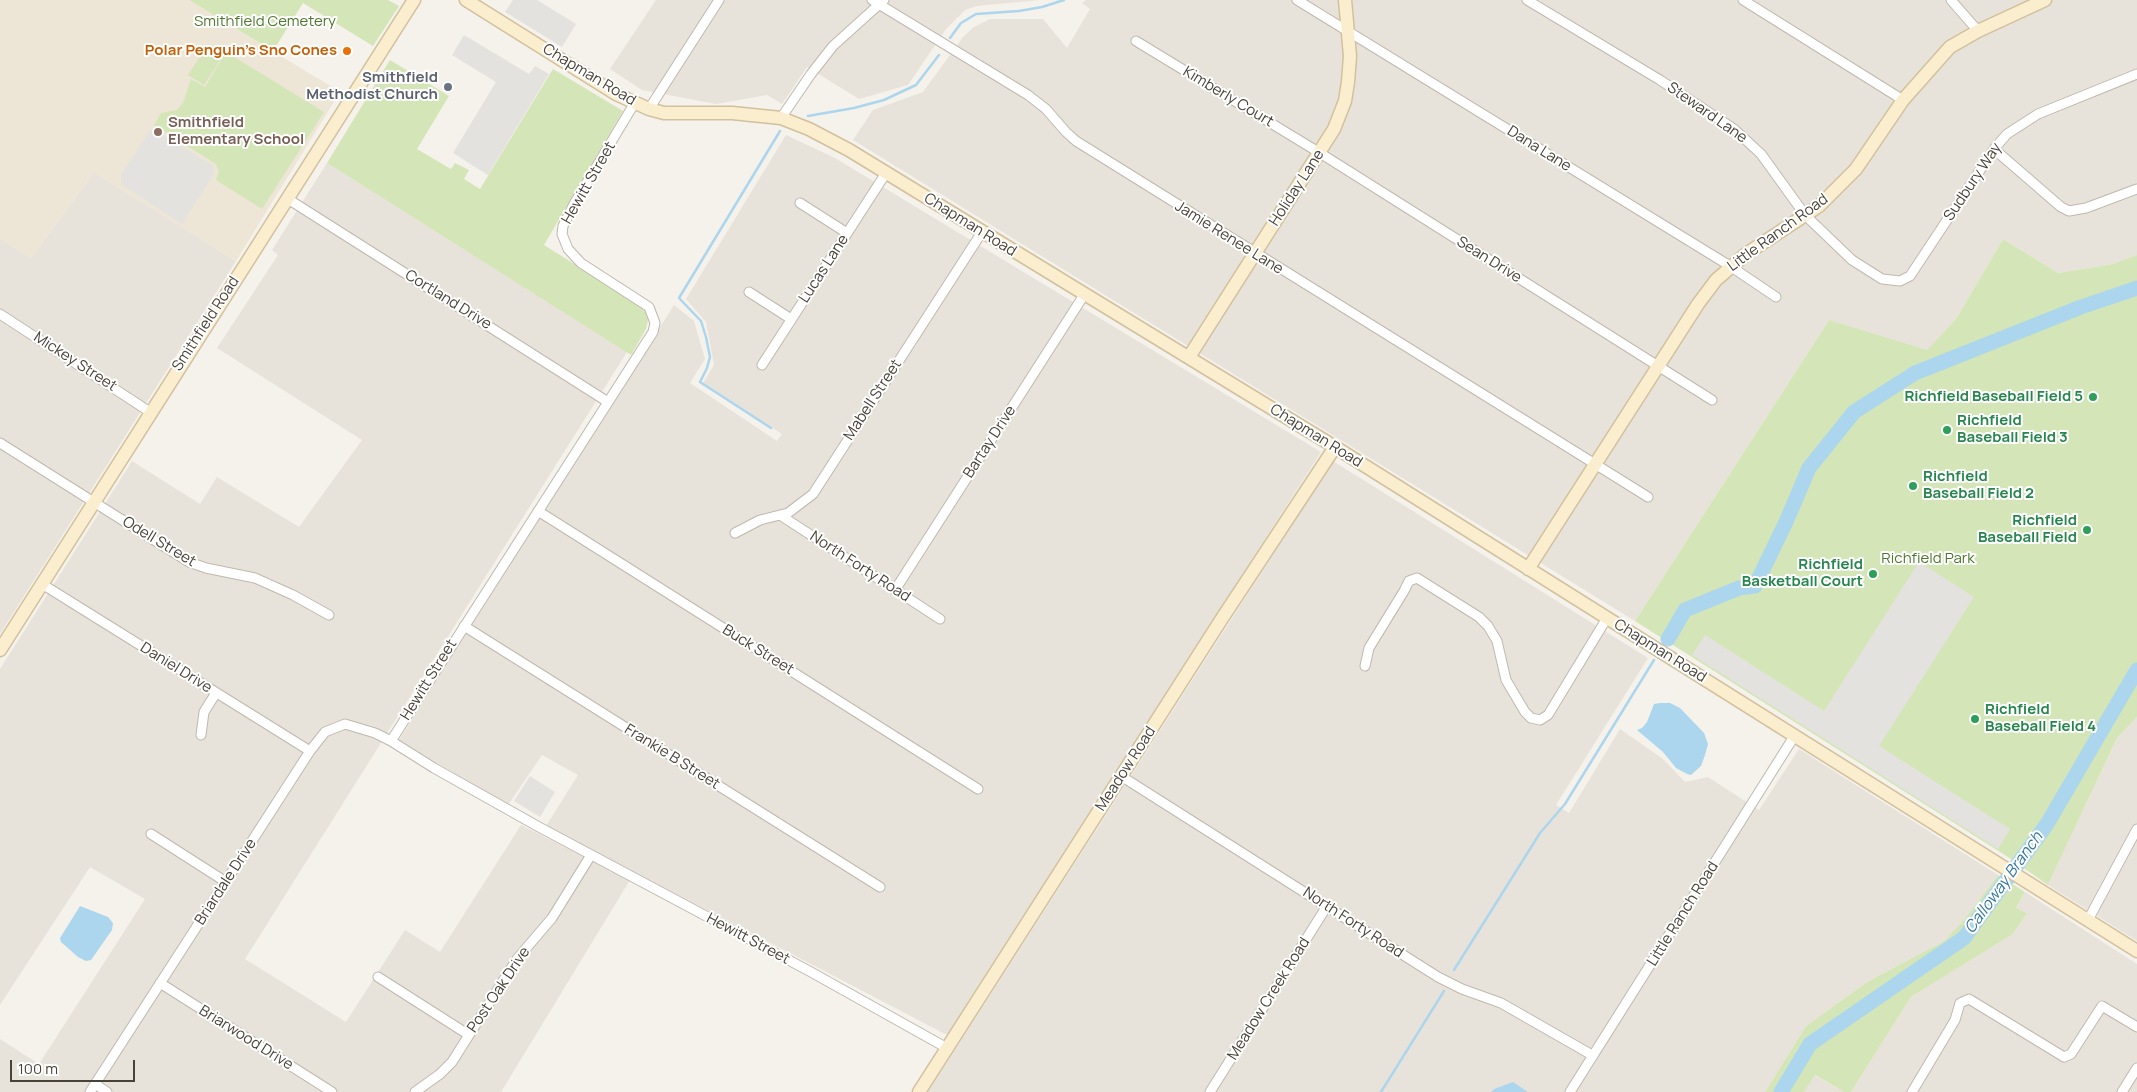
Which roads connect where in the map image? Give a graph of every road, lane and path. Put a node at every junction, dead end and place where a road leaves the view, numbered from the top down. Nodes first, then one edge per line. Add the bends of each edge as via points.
1 (414, 0) edge
2 (466, 0) edge
3 (719, 0) edge
4 (1297, 0) edge
5 (1345, 0) edge
6 (1527, 0) edge
7 (1743, 0) edge
8 (1951, 0) edge
9 (2045, 0) edge
10 (878, 1) edge
11 (1348, 31) junction
12 (1978, 31) junction
13 (1136, 42) dead end
14 (2137, 74) edge
15 (1903, 100) junction
16 (634, 104) junction
17 (649, 109) junction
18 (781, 118) junction
19 (1994, 149) junction
20 (1320, 154) junction
21 (886, 173) junction
22 (2137, 189) edge
23 (288, 199) junction
24 (800, 203) dead end
25 (1805, 215) junction
26 (982, 232) junction
27 (847, 233) junction
28 (1254, 253) junction
29 (1730, 266) junction
30 (1882, 279) joint
31 (749, 292) dead end
32 (1084, 295) junction
33 (1776, 297) dead end
34 (0, 314) edge
35 (792, 319) junction
36 (1189, 357) junction
37 (762, 365) dead end
38 (1658, 366) junction
39 (1712, 400) dead end
40 (608, 402) junction
41 (150, 412) junction
42 (0, 443) edge
43 (1335, 447) junction
44 (1595, 465) junction
45 (1648, 498) dead end
46 (93, 502) junction
47 (538, 511) junction
48 (780, 515) junction
49 (735, 533) dead end
50 (1528, 569) junction
51 (42, 584) junction
52 (895, 590) junction
53 (329, 615) dead end
54 (1607, 618) junction
55 (940, 619) dead end
56 (464, 626) junction
57 (0, 650) edge
58 (1365, 666) dead end
59 (216, 693) junction
60 (201, 735) dead end
61 (1795, 735) junction
62 (391, 741) junction
63 (310, 751) junction
64 (1121, 776) junction
65 (978, 790) dead end
66 (2137, 829) edge
67 (151, 834) dead end
68 (591, 855) junction
69 (226, 882) junction
70 (880, 887) dead end
71 (1327, 906) junction
72 (2088, 920) junction
73 (2137, 951) edge
74 (378, 977) dead end
75 (160, 983) junction
76 (2137, 1027) edge
77 (469, 1035) junction
78 (947, 1048) junction
79 (1592, 1055) junction
80 (2137, 1068) edge
81 (93, 1088) edge
82 (1915, 1091) edge
83 (107, 1092) edge
84 (332, 1092) edge
85 (415, 1092) edge
86 (919, 1092) edge
87 (1210, 1092) edge
88 (1570, 1092) edge
89 (2122, 1092) edge

1 - 23 street, Smithfield Road
2 - 16 street, Chapman Road
3 - 17 street
4 - 11 street, Dana Lane
5 - 11 street, Holiday Lane
6 - 25 street, Steward Lane via 1734,129 1761,154
7 - 15 street
8 - 12 street
9 - 12 street, Little Ranch Road
10 - 18 street via 834,46
10 - 28 street, Jamie Renee Lane via 1028,95 1046,108 1076,141
11 - 20 street, Holiday Lane via 1350,56 1345,101
11 - 29 street, Dana Lane
12 - 15 street, Little Ranch Road via 1950,48
13 - 20 street, Kimberly Court
14 - 19 street, Sudbury Way via 2038,114 2007,134
15 - 25 street, Little Ranch Road via 1856,169 1819,206
16 - 17 street, Chapman Road
16 - 40 street, Hewitt Street via 574,204 562,234 573,256 640,299 654,315 653,332
17 - 18 street, Chapman Road via 664,113 732,113
18 - 21 street, Chapman Road via 820,134
19 - 22 street via 2069,211
19 - 30 street, Sudbury Way via 1910,276 1900,281
20 - 28 street, Holiday Lane
20 - 38 street, Sean Drive
21 - 26 street, Chapman Road
21 - 27 street, Lucas Lane
23 - 40 street, Cortland Drive
23 - 41 street, Smithfield Road
24 - 27 street
25 - 29 street, Little Ranch Road
25 - 30 street, Steward Lane via 1852,260
26 - 32 street, Chapman Road
26 - 48 street, Mabell Street via 813,494 788,514
27 - 35 street, Lucas Lane
28 - 36 street, Holiday Lane
28 - 44 street, Jamie Renee Lane
29 - 33 street, Dana Lane
29 - 38 street, Little Ranch Road via 1706,293
31 - 35 street
32 - 36 street, Chapman Road
32 - 52 street, Bartay Drive
34 - 41 street, Mickey Street
35 - 37 street, Lucas Lane
36 - 43 street, Chapman Road
38 - 39 street, Sean Drive
38 - 44 street, Little Ranch Road
40 - 47 street, Hewitt Street
41 - 46 street, Smithfield Road
42 - 46 street, Odell Street
43 - 50 street, Chapman Road
43 - 64 street, Meadow Road
44 - 45 street, Jamie Renee Lane
44 - 50 street, Little Ranch Road
46 - 51 street, Smithfield Road
46 - 53 street, Odell Street via 189,562 261,581
47 - 56 street, Hewitt Street
47 - 65 street, Buck Street
48 - 49 street, Mabell Street via 760,520
48 - 52 street, North Forty Road
50 - 54 street, Chapman Road
51 - 57 street, Smithfield Road
51 - 59 street, Daniel Drive
52 - 55 street, North Forty Road
54 - 58 street via 1548,714 1540,720 1525,712 1506,680 1497,641 1488,626 1480,617 1417,578 1408,581 1369,648
54 - 61 street, Chapman Road
56 - 62 street, Hewitt Street
56 - 70 street, Frankie B Street
59 - 60 street via 204,712
59 - 63 street, Daniel Drive
61 - 72 street, Chapman Road
61 - 79 street, Little Ranch Road
62 - 63 street, Briardale Drive via 344,724 325,732
62 - 68 street, Hewitt Street
63 - 69 street, Briardale Drive
64 - 71 street, North Forty Road
64 - 78 street, Meadow Road
66 - 72 street
67 - 69 street
68 - 77 street, Post Oak Drive via 552,918 516,959
68 - 78 street, Hewitt Street
69 - 75 street, Briardale Drive
71 - 79 street, North Forty Road via 1438,977 1501,1003
71 - 87 street, Meadow Creek Road
72 - 73 street, Chapman Road
74 - 77 street
75 - 81 street, Briardale Drive
75 - 84 street, Briarwood Drive
76 - 82 street via 2102,1006 2071,1054 2064,1058 1969,999 1960,1003 1955,1020
77 - 85 street, Post Oak Drive via 452,1062
78 - 86 street, Meadow Road
79 - 88 street, Little Ranch Road
80 - 89 street
81 - 83 street

